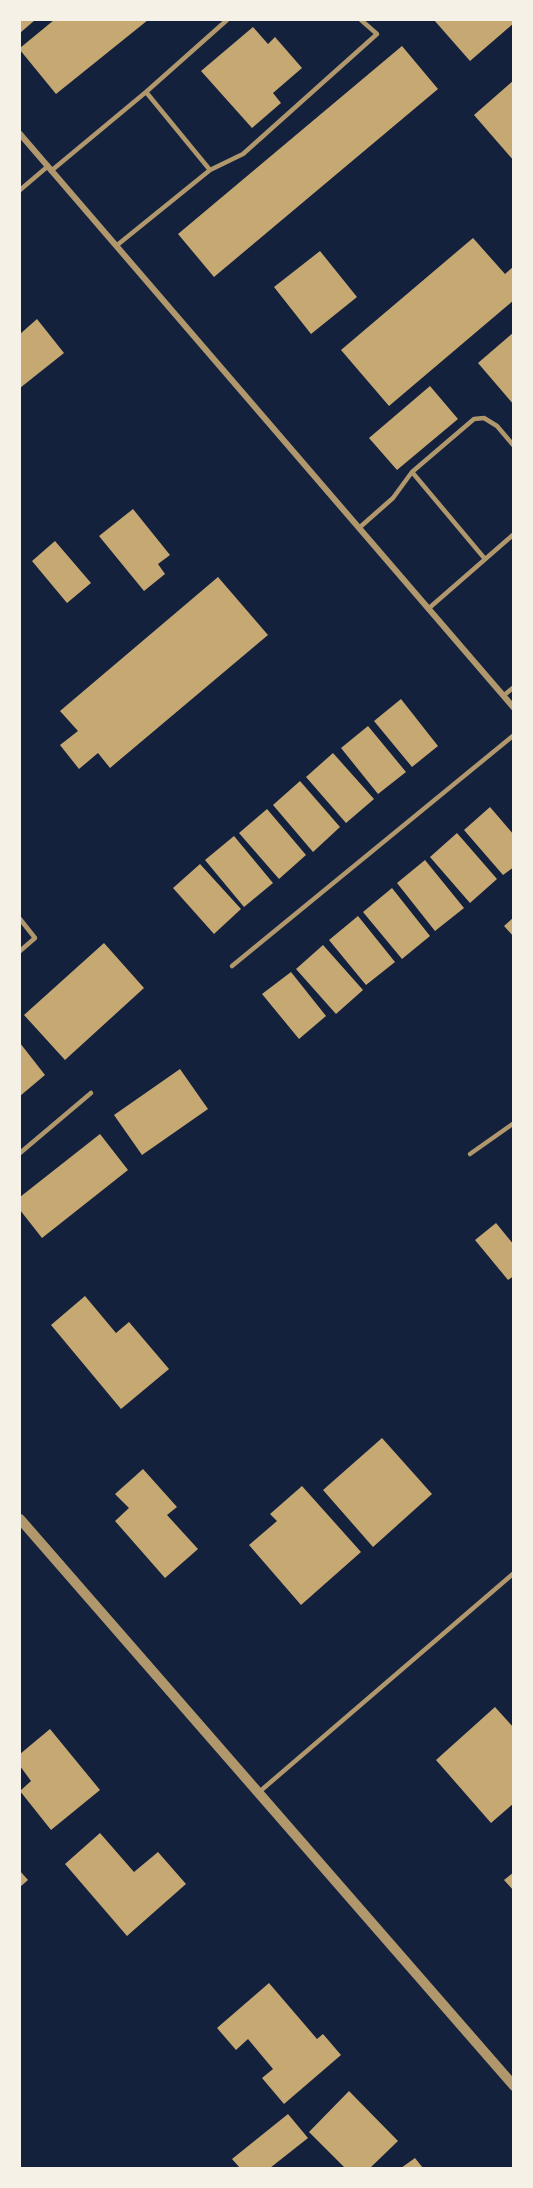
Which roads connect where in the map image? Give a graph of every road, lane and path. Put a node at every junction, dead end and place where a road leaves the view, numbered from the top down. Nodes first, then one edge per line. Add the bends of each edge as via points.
1 (227, 20) edge
2 (361, 20) edge
3 (146, 92) junction
4 (20, 134) edge
5 (49, 169) junction
6 (210, 170) junction
7 (20, 190) edge
8 (116, 246) junction
9 (513, 446) edge
10 (412, 472) junction
11 (358, 528) junction
12 (513, 534) edge
13 (485, 559) junction
14 (428, 609) junction
15 (513, 687) edge
16 (503, 696) junction
17 (513, 708) edge
18 (513, 735) edge
19 (20, 919) edge
20 (20, 951) edge
21 (231, 966) dead end
22 (91, 1093) dead end
23 (513, 1123) edge
24 (20, 1153) edge
25 (470, 1154) dead end
26 (20, 1519) edge
27 (513, 1573) edge
28 (258, 1793) junction
29 (513, 2086) edge

1 - 3 lane
2 - 6 lane via 377,34 243,154
3 - 5 lane
3 - 6 lane
4 - 5 street
5 - 7 lane
5 - 8 street
6 - 8 lane
8 - 11 street
9 - 10 lane via 496,426 484,418 474,419
10 - 11 lane via 393,498
10 - 13 lane
11 - 14 street
12 - 13 lane
13 - 14 lane
14 - 16 street
15 - 16 lane
16 - 17 street
18 - 21 lane
19 - 20 lane via 35,938
22 - 24 lane
23 - 25 lane
26 - 28 street
27 - 28 lane
28 - 29 street

